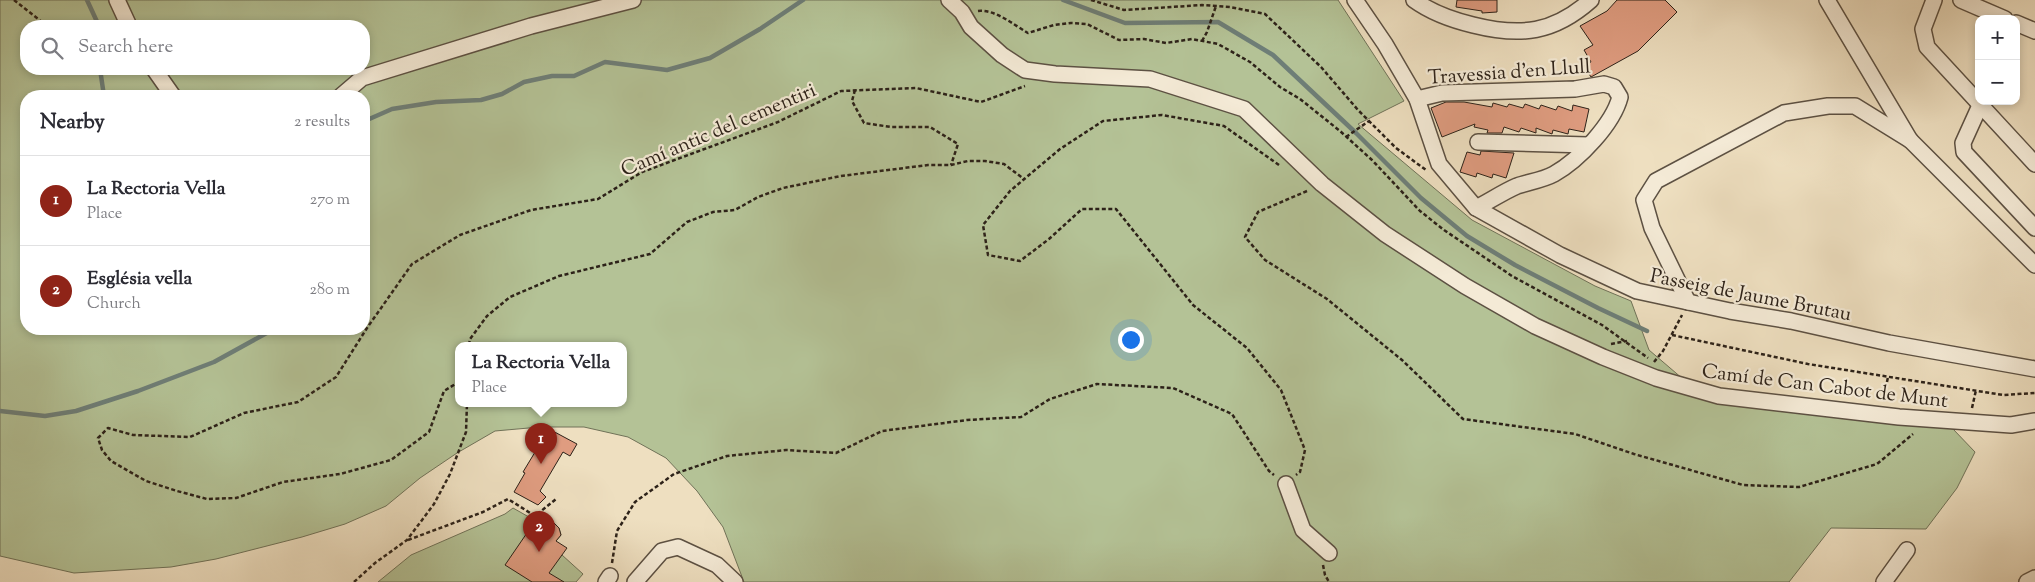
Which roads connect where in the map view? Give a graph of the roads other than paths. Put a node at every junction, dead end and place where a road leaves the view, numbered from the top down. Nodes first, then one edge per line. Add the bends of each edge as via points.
1 (118, 0) edge
2 (633, 0) edge
3 (949, 0) edge
4 (1355, 0) edge
5 (1414, 0) edge
6 (1591, 0) edge
7 (1827, 0) edge
8 (1934, 0) edge
9 (1961, 0) edge
10 (1994, 15) edge
11 (126, 20) edge
12 (2020, 26) edge
13 (2035, 31) edge
14 (158, 75) edge
15 (169, 90) edge
16 (347, 90) edge
17 (1975, 96) edge
18 (1417, 99) junction
19 (1981, 105) edge
20 (1984, 105) edge
21 (1910, 140) junction
22 (1478, 142) dead end
23 (1588, 145) junction
24 (2034, 162) edge
25 (1476, 208) junction
26 (2034, 224) edge
27 (2035, 265) edge
28 (1688, 302) junction
29 (2035, 369) edge
30 (2035, 421) edge
31 (1286, 484) road end
32 (1907, 550) dead end
33 (1325, 556) road end
34 (2035, 578) edge
35 (634, 582) edge
36 (735, 582) edge
37 (1884, 582) edge
38 (2027, 582) edge

1 - 11 street
2 - 16 street via 531,26 362,78
3 - 30 street, Camí de Can Cabot de Munt via 971,27 1002,55 1025,70 1150,79 1244,109 1322,184 1386,234 1465,286 1535,326 1656,378 1719,396 1929,420 2011,425
4 - 18 street
5 - 6 street via 1449,19 1497,31 1517,32 1558,24
7 - 21 street
8 - 17 street via 1923,29 1927,47
9 - 10 street
12 - 13 street
14 - 15 street
18 - 23 street, Travessia d'en Llull via 1442,93 1575,89 1604,84 1614,87 1620,97 1617,108
18 - 25 street via 1439,164
19 - 26 street via 1962,143 1964,152
20 - 24 street
21 - 27 street
21 - 28 street via 1855,106 1801,110 1784,113 1656,181 1644,200 1652,228
22 - 23 street
23 - 25 street, Travessia d'en Llull via 1554,174 1516,187
25 - 28 street, Passeig de Jaume Brutau via 1560,255 1637,291
28 - 29 street, Passeig de Jaume Brutau
31 - 33 street via 1303,530
32 - 37 street
34 - 38 street
35 - 36 street via 662,551 678,547 717,565

